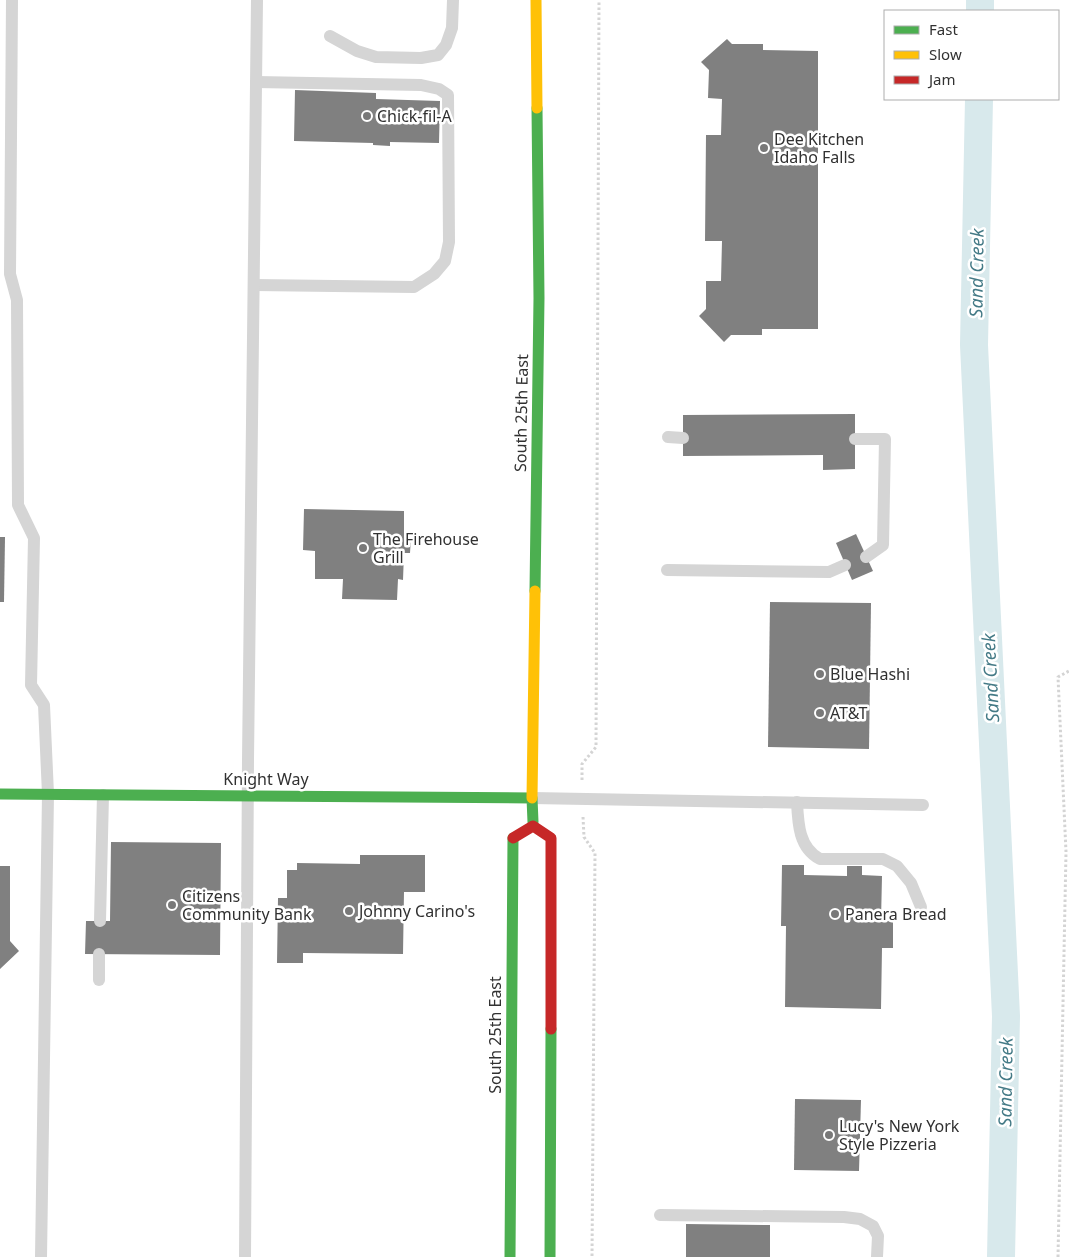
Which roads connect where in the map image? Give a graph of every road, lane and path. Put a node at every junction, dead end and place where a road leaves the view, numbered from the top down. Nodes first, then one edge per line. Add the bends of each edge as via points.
1 (12, 0) edge
2 (257, 0) edge
3 (453, 0) edge
4 (536, 0) edge
5 (599, 0) edge
6 (330, 36) dead end
7 (256, 82) junction
8 (254, 285) junction
9 (668, 437) dead end
10 (683, 438) dead end
11 (854, 439) dead end
12 (866, 557) dead end
13 (846, 565) dead end
14 (667, 570) dead end
15 (1069, 671) edge
16 (582, 764) dead end
17 (0, 794) edge
18 (48, 794) junction
19 (102, 795) junction
20 (248, 796) junction
21 (532, 798) junction
22 (797, 802) junction
23 (922, 805) dead end
24 (532, 826) junction
25 (584, 837) dead end
26 (921, 907) dead end
27 (100, 921) dead end
28 (100, 954) dead end
29 (99, 980) dead end
30 (660, 1215) dead end
31 (41, 1257) edge
32 (245, 1257) edge
33 (510, 1257) edge
34 (550, 1257) edge
35 (592, 1257) edge
36 (878, 1257) edge
37 (1058, 1257) edge

1 - 18 lane via 10,274 18,300 18,505 34,538 31,684 44,705
2 - 7 lane
3 - 6 lane via 452,28 438,55 376,57 357,52
4 - 21 main road, South 25th East via 539,298
5 - 16 path via 596,747
7 - 8 lane
7 - 8 lane via 420,85 439,88 448,95 449,242 445,261 434,274 414,287
8 - 20 lane
9 - 10 lane
11 - 12 lane via 885,440 883,544
13 - 14 lane via 829,572
15 - 37 path via 1058,677 1066,852
17 - 18 main road, Knight Way
18 - 19 main road, Knight Way
18 - 31 lane
19 - 20 main road, Knight Way
19 - 27 lane
20 - 21 main road, Knight Way
20 - 32 lane
21 - 22 lane
21 - 24 main road, South 25th East
22 - 23 lane
22 - 26 lane via 798,826 804,844 814,856 820,859 883,860 897,866 912,883
24 - 33 main road, South 25th East via 512,838
24 - 34 main road via 551,838
25 - 35 path via 596,853
28 - 29 lane
30 - 36 lane via 860,1219 873,1226 878,1236

